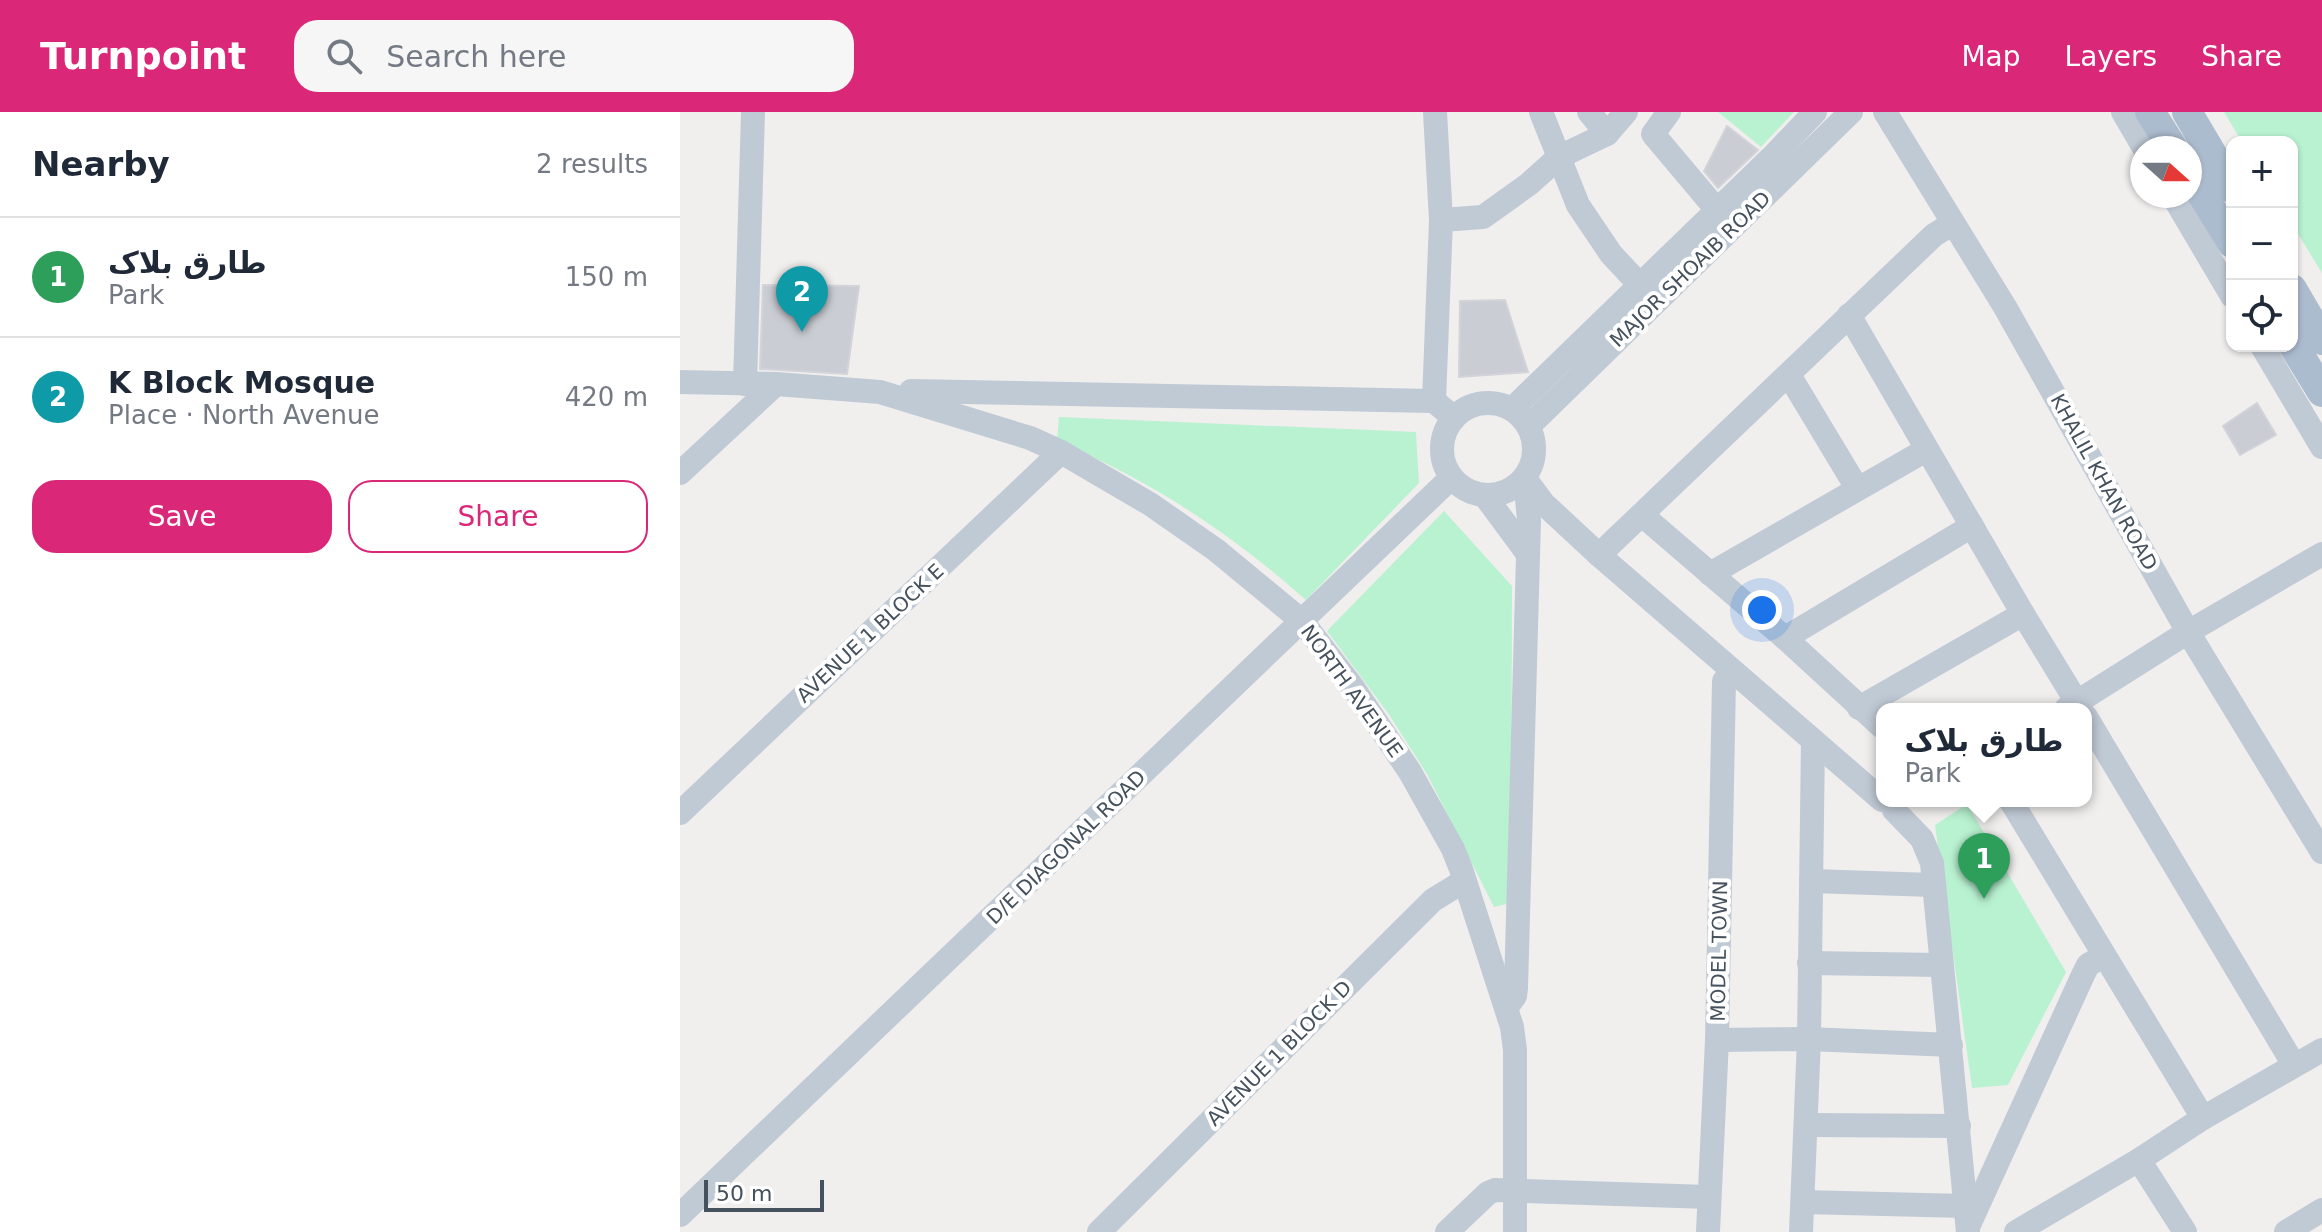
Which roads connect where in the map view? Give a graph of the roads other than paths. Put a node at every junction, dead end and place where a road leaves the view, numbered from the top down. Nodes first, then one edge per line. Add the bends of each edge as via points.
1 (753, 112) edge
2 (1435, 112) edge
3 (1541, 112) edge
4 (1589, 112) edge
5 (1626, 112) edge
6 (1669, 112) edge
7 (1815, 112) edge
8 (1851, 112) edge
9 (1885, 112) edge
10 (2123, 112) edge
11 (2150, 112) edge
12 (2187, 112) edge
13 (1607, 134) junction
14 (2137, 136) edge
15 (2165, 136) edge
16 (1559, 157) junction
17 (2226, 178) edge
18 (2193, 208) edge
19 (2201, 208) edge
20 (1717, 210) junction
21 (1441, 220) junction
22 (1952, 224) junction
23 (2226, 236) edge
24 (2226, 282) edge
25 (1640, 285) junction
26 (2298, 299) edge
27 (1849, 315) junction
28 (2322, 340) edge
29 (2266, 352) edge
30 (2298, 352) edge
31 (1789, 375) junction
32 (680, 382) edge
33 (745, 384) junction
34 (776, 384) junction
35 (880, 392) junction
36 (2322, 392) edge
37 (1434, 401) junction
38 (1520, 417) junction
39 (1454, 418) junction
40 (2322, 447) edge
41 (1926, 450) junction
42 (1061, 452) junction
43 (680, 473) edge
44 (1451, 478) junction
45 (1525, 478) junction
46 (1857, 488) junction
47 (1485, 496) junction
48 (1642, 515) junction
49 (1972, 526) junction
50 (1528, 554) junction
51 (2322, 554) edge
52 (1599, 555) junction
53 (1710, 574) junction
54 (2023, 614) junction
55 (1302, 621) junction
56 (2188, 632) junction
57 (1785, 638) junction
58 (1731, 672) junction
59 (2074, 703) edge
60 (2088, 703) edge
61 (1859, 708) junction
62 (1876, 722) edge
63 (2092, 733) edge
64 (1813, 741) junction
65 (1876, 790) edge
66 (1895, 807) edge
67 (2015, 807) edge
68 (680, 813) edge
69 (2322, 852) edge
70 (1464, 881) junction
71 (1811, 881) junction
72 (1933, 885) junction
73 (2103, 956) junction
74 (1809, 963) junction
75 (1941, 965) junction
76 (1507, 1007) junction
77 (1809, 1039) junction
78 (1717, 1040) junction
79 (1951, 1045) junction
80 (2322, 1050) edge
81 (2294, 1065) junction
82 (2203, 1118) junction
83 (1807, 1125) junction
84 (1959, 1126) junction
85 (2139, 1160) junction
86 (1515, 1190) junction
87 (1709, 1197) junction
88 (1803, 1202) junction
89 (2322, 1210) edge
90 (680, 1215) edge
91 (1967, 1222) edge
92 (1099, 1232) edge
93 (1447, 1232) edge
94 (1515, 1232) edge
95 (1708, 1232) edge
96 (1801, 1232) edge
97 (2016, 1232) edge
98 (2185, 1232) edge
99 (2286, 1232) edge

1 - 33 street
2 - 21 street
3 - 16 street
4 - 13 street
5 - 13 street
6 - 20 street via 1653,134
7 - 20 street, MAJOR SHOAIB ROAD
8 - 38 street, MAJOR SHOAIB ROAD
9 - 22 street, KHALIL KHAN ROAD
10 - 14 street
11 - 15 main road
12 - 17 main road
13 - 16 street
16 - 21 street via 1483,217
16 - 25 street via 1578,205
18 - 24 street
19 - 23 main road
20 - 25 street, MAJOR SHOAIB ROAD
21 - 37 street
22 - 27 street
22 - 56 street, KHALIL KHAN ROAD via 2005,307
25 - 38 street, MAJOR SHOAIB ROAD
26 - 28 main road
27 - 31 street
27 - 41 street
29 - 40 street
30 - 36 main road
31 - 46 street
31 - 48 street
32 - 33 street, NORTH AVENUE
33 - 34 street, NORTH AVENUE
34 - 35 street, NORTH AVENUE
34 - 43 street
35 - 37 street
35 - 42 street, NORTH AVENUE via 972,418
37 - 39 street
38 - 39 street via 1487,402
38 - 45 street via 1535,452
39 - 44 street via 1446,428 1442,454
41 - 46 street
41 - 49 street
42 - 55 street, NORTH AVENUE via 1216,550
42 - 68 street, AVENUE 1 BLOCK E
44 - 47 street
44 - 55 street, D/E DIAGONAL ROAD
45 - 47 street via 1514,488
45 - 50 street
45 - 52 street via 1543,503
46 - 53 street
47 - 50 street
48 - 52 street
48 - 53 street
49 - 54 street
49 - 57 street
50 - 76 street via 1516,988
51 - 56 street
52 - 58 street
53 - 57 street
54 - 59 street
54 - 61 street
55 - 70 street, NORTH AVENUE via 1410,772 1453,849
55 - 90 street, D/E DIAGONAL ROAD
56 - 60 street
56 - 69 street, KHALIL KHAN ROAD
57 - 61 street
58 - 64 street
58 - 78 street, MODEL TOWN via 1724,681
61 - 62 street
63 - 81 street
64 - 65 street
64 - 71 street
66 - 72 street via 1928,849
67 - 73 street
70 - 76 street, NORTH AVENUE
70 - 92 street, AVENUE 1 BLOCK D via 1433,900
71 - 72 street
71 - 74 street
72 - 75 street
73 - 82 street
73 - 91 street via 2088,965
74 - 75 street
74 - 77 street
75 - 79 street
76 - 86 street, NORTH AVENUE via 1515,1050
77 - 78 street
77 - 79 street
77 - 83 street
78 - 87 street, MODEL TOWN
79 - 84 street
80 - 81 street
81 - 82 street
82 - 85 street
83 - 84 street
83 - 88 street
84 - 91 street
85 - 97 street
85 - 98 street
86 - 87 street
86 - 93 street via 1488,1193
86 - 94 street, NORTH AVENUE
87 - 95 street, MODEL TOWN
88 - 91 street
88 - 96 street
89 - 99 street

